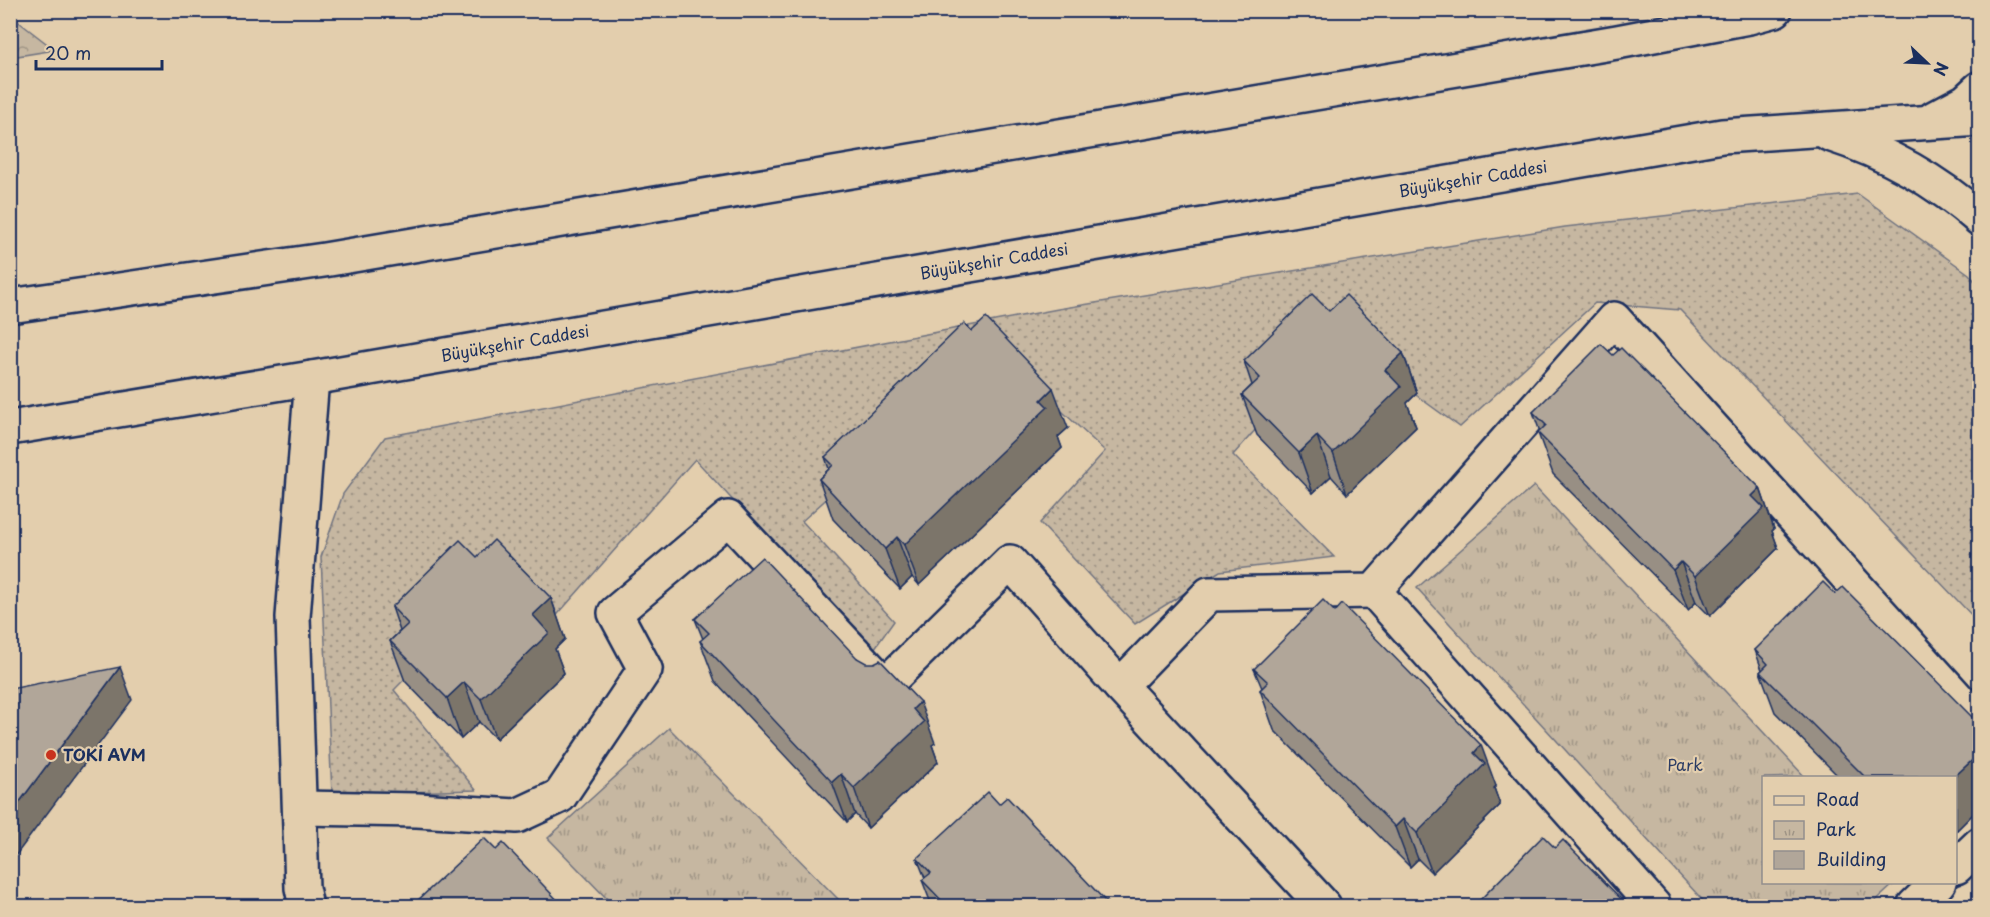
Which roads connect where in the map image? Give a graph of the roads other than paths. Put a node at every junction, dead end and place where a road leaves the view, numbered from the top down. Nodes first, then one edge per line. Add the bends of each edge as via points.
1 (1671, 10) edge
2 (1775, 10) edge
3 (1617, 42) junction
4 (1980, 88) edge
5 (1980, 119) edge
6 (1930, 121) junction
7 (1813, 129) junction
8 (1980, 219) edge
9 (10, 306) edge
10 (312, 378) junction
11 (10, 428) edge
12 (1374, 591) junction
13 (1120, 686) junction
14 (1980, 723) edge
15 (301, 808) junction
16 (1980, 844) edge
17 (1957, 866) edge
18 (1937, 884) edge
19 (306, 906) edge
20 (1324, 906) edge
21 (1654, 906) edge
22 (1914, 906) edge

1 - 3 main road
2 - 3 main road
3 - 9 main road via 336,258
4 - 6 main road via 1966,101
5 - 6 main road, Büyükşehir Caddesi
6 - 7 main road, Büyükşehir Caddesi
7 - 8 main road via 1863,145 1908,166
7 - 10 main road, Büyükşehir Caddesi via 1722,136
10 - 11 main road, Büyükşehir Caddesi
10 - 15 main road via 293,617
12 - 13 main road via 1209,594
12 - 14 main road via 1614,319
12 - 21 main road
13 - 15 main road via 1010,562 885,685 728,518 615,613 645,669 560,796 517,816
13 - 20 main road
15 - 19 main road via 302,888
16 - 17 main road
18 - 22 main road

